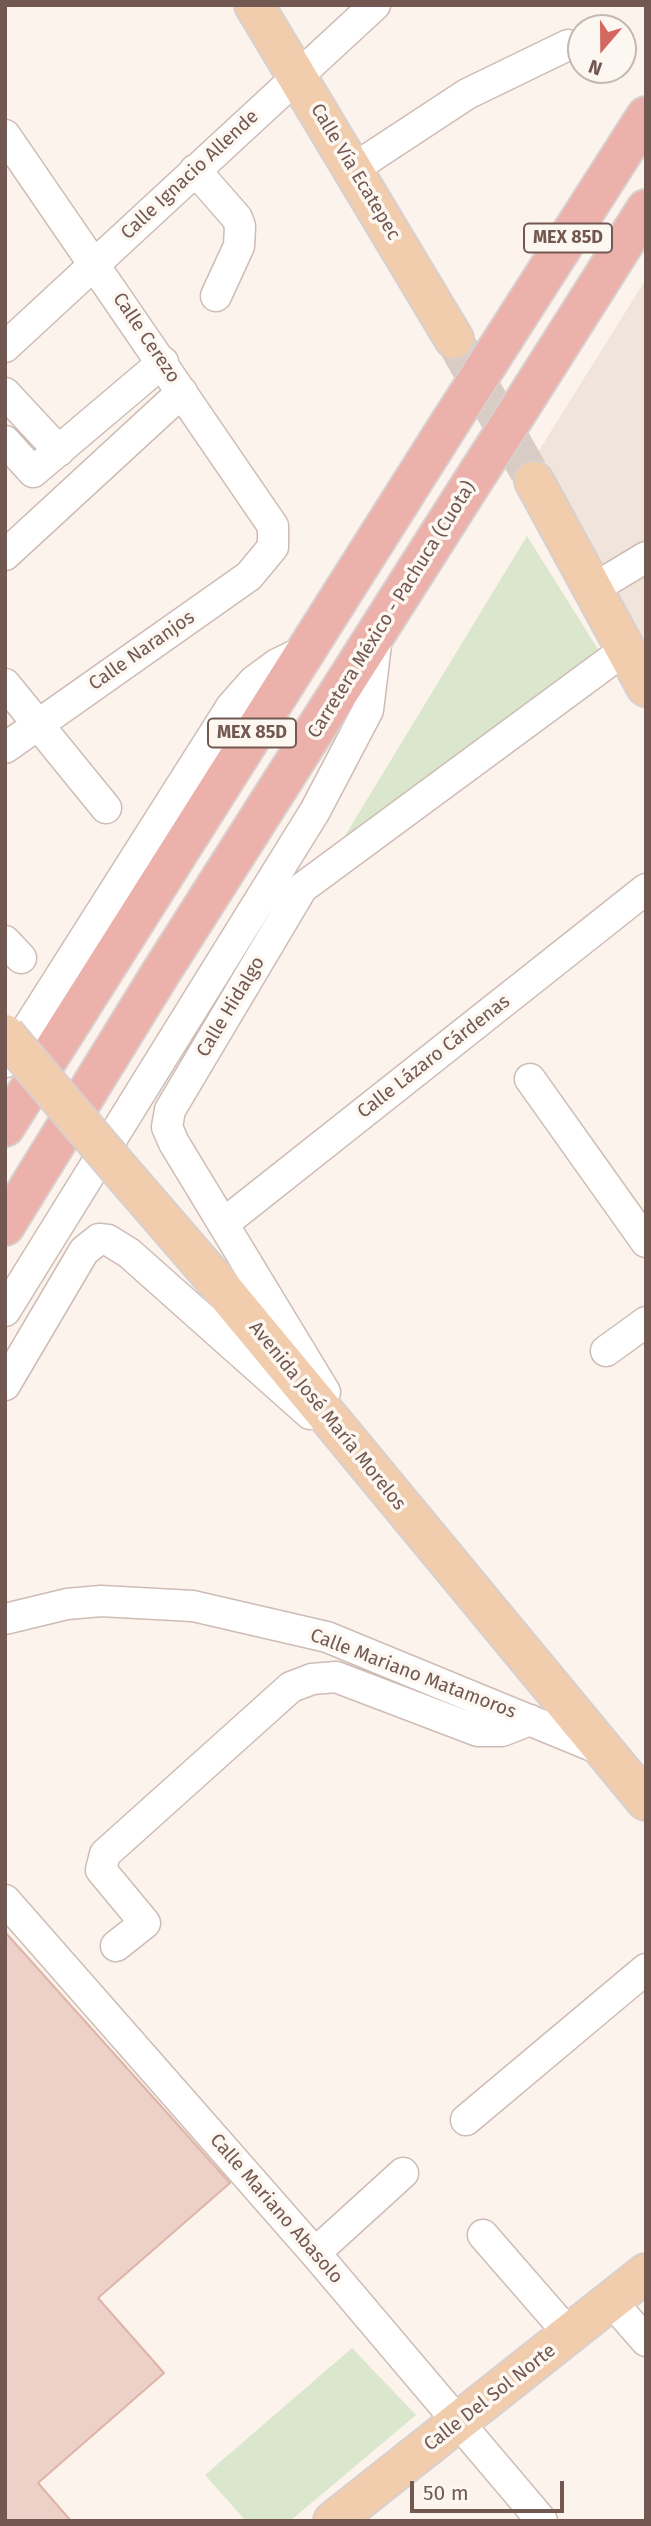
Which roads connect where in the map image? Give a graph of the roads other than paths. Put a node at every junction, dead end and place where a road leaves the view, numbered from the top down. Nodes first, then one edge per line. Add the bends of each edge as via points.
1 (254, 5) edge
2 (375, 5) edge
3 (567, 45) edge
4 (297, 74) junction
5 (646, 116) edge
6 (5, 135) edge
7 (353, 169) junction
8 (195, 170) junction
9 (646, 209) edge
10 (96, 264) junction
11 (216, 296) dead end
12 (454, 339) tunnel mouth
13 (5, 347) edge
14 (163, 362) junction
15 (183, 392) junction
16 (5, 393) edge
17 (5, 442) edge
18 (59, 451) junction
19 (534, 481) tunnel mouth
20 (273, 547) joint
21 (5, 555) edge
22 (646, 557) edge
23 (593, 589) junction
24 (378, 633) junction
25 (626, 649) junction
26 (304, 651) junction
27 (5, 684) edge
28 (646, 687) edge
29 (37, 724) junction
30 (5, 748) edge
31 (106, 808) dead end
32 (646, 890) edge
33 (5, 1034) edge
34 (5, 1063) edge
35 (530, 1079) dead end
36 (5, 1127) edge
37 (223, 1224) junction
38 (5, 1226) edge
39 (646, 1242) edge
40 (5, 1311) edge
41 (646, 1322) edge
42 (606, 1351) dead end
43 (5, 1385) edge
44 (366, 1464) junction
45 (5, 1619) edge
46 (530, 1720) junction
47 (609, 1753) junction
48 (646, 1801) edge
49 (5, 1900) edge
50 (116, 1946) dead end
51 (646, 1969) edge
52 (466, 2120) dead end
53 (403, 2173) dead end
54 (483, 2235) dead end
55 (315, 2253) junction
56 (646, 2273) edge
57 (612, 2302) junction
58 (570, 2335) junction
59 (646, 2341) edge
60 (459, 2423) junction
61 (333, 2521) edge
62 (542, 2521) edge

1 - 4 main road, Calle Vía Ecatepec
2 - 4 street, Calle Ignacio Allende
3 - 7 street via 467,94
4 - 7 main road, Calle Vía Ecatepec
4 - 8 street, Calle Ignacio Allende
5 - 26 highway, MEX 85D, bridge
6 - 10 street, Calle Cerezo
7 - 12 main road, Calle Vía Ecatepec
8 - 10 street, Calle Ignacio Allende
8 - 11 street via 240,226 239,246
9 - 24 highway, Carretera México - Pachuca (Cuota) / MEX 85D, bridge
10 - 13 street, Calle Ignacio Allende
10 - 14 street, Calle Cerezo
14 - 15 street, Calle Cerezo
14 - 18 street
15 - 20 street, Calle Cerezo via 273,526
15 - 21 street
16 - 18 street
17 - 18 street via 33,472
19 - 23 main road
20 - 29 street, Calle Naranjos via 249,576
22 - 23 street
23 - 25 main road
24 - 38 highway, Carretera México - Pachuca (Cuota) / MEX 85D
24 - 40 street via 368,710 315,811
25 - 28 main road
25 - 37 street, Calle Hidalgo via 302,888 170,1110 167,1127 174,1143
26 - 34 street via 254,681 231,707
26 - 36 highway, MEX 85D
27 - 29 street
29 - 30 street, Calle Naranjos
29 - 31 street
32 - 37 street, Calle Lázaro Cárdenas
33 - 44 main road, Avenida José María Morelos, bridge
35 - 39 street
37 - 44 street, Calle Hidalgo
41 - 42 street
43 - 44 street via 84,1251 99,1239 108,1240 129,1253
44 - 47 main road, Avenida José María Morelos
45 - 46 street, Calle Mariano Matamoros via 101,1601 193,1606 327,1637
46 - 47 street, Calle Mariano Matamoros
46 - 50 street via 502,1731 478,1731 336,1677 291,1687 105,1854 102,1870 145,1923
47 - 48 main road, Avenida José María Morelos
49 - 55 street, Calle Mariano Abasolo
51 - 52 street
53 - 55 street
54 - 58 street
55 - 60 street, Calle Mariano Abasolo
56 - 57 main road, Calle Del Sol Norte
57 - 58 main road, Calle Del Sol Norte
57 - 59 street
58 - 60 main road, Calle Del Sol Norte
60 - 61 main road, Calle Del Sol Norte
60 - 62 street, Calle Mariano Abasolo

